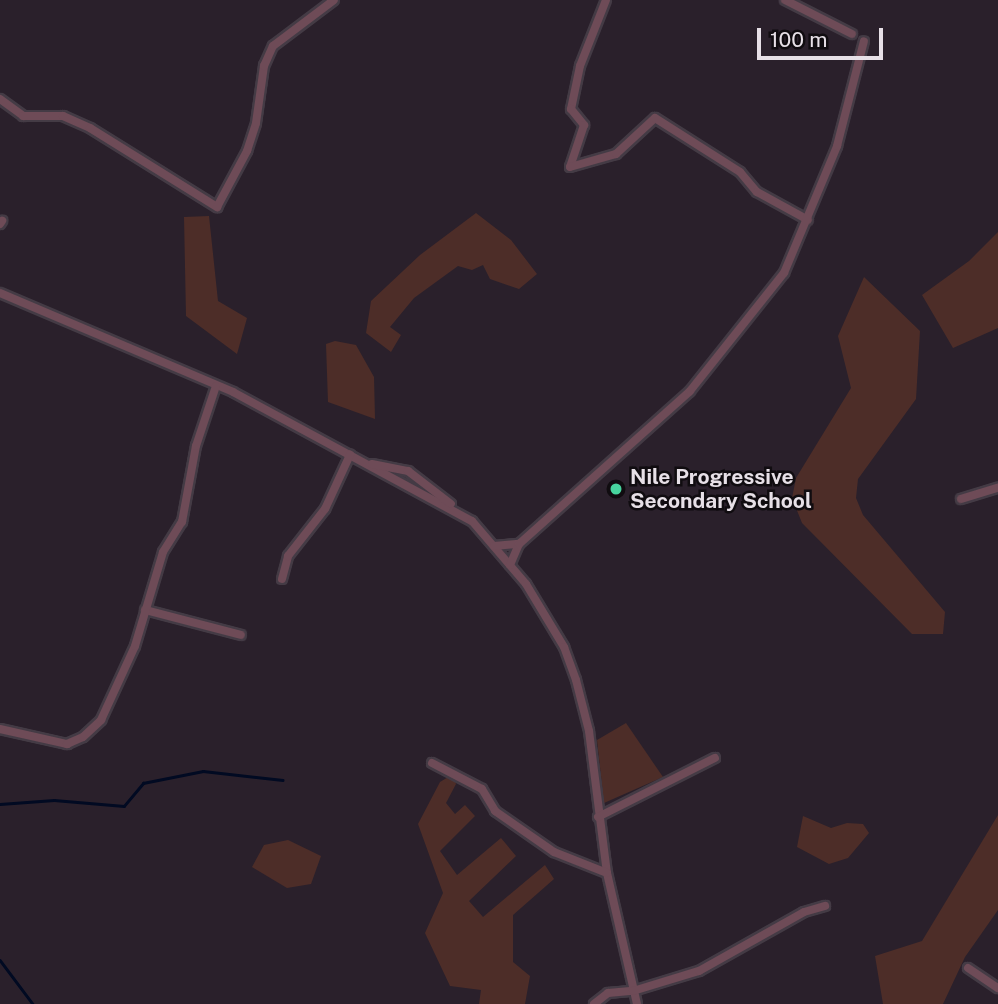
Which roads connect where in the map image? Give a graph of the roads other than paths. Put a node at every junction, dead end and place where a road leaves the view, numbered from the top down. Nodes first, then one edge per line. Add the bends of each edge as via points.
1 (334, 0) edge
2 (606, 0) edge
3 (785, 0) edge
4 (852, 34) dead end
5 (864, 41) dead end
6 (0, 99) edge
7 (808, 220) junction
8 (0, 293) edge
9 (216, 386) junction
10 (350, 455) junction
11 (998, 488) edge
12 (961, 499) dead end
13 (519, 544) junction
14 (494, 546) junction
15 (510, 565) junction
16 (282, 579) dead end
17 (145, 610) junction
18 (241, 635) dead end
19 (0, 729) edge
20 (715, 758) dead end
21 (432, 763) dead end
22 (598, 817) junction
23 (607, 873) junction
24 (825, 906) dead end
25 (968, 968) dead end
26 (998, 988) edge
27 (633, 991) junction
28 (594, 1004) edge
29 (637, 1004) edge

1 - 6 street via 273,47 264,66 257,123 247,152 217,207 80,123 63,116 31,119
2 - 7 street via 580,66 571,109 584,122 570,167 616,154 656,118 740,172 757,192
3 - 4 street
5 - 7 street via 836,146
7 - 13 street via 784,273 690,391
8 - 9 street
9 - 10 street
9 - 17 street via 196,446 182,522 163,552
10 - 14 street via 423,479
10 - 16 street via 321,514 288,556
11 - 12 street
13 - 14 street
13 - 15 street
14 - 15 street
15 - 22 street via 555,629 576,680 589,731
17 - 18 street
17 - 19 street via 118,691 101,720 83,737 67,744
20 - 22 street
21 - 23 street via 482,789 495,811 554,852
22 - 23 street
23 - 27 street
24 - 27 street via 804,912 699,971
25 - 26 street
27 - 28 street via 608,993
27 - 29 street

